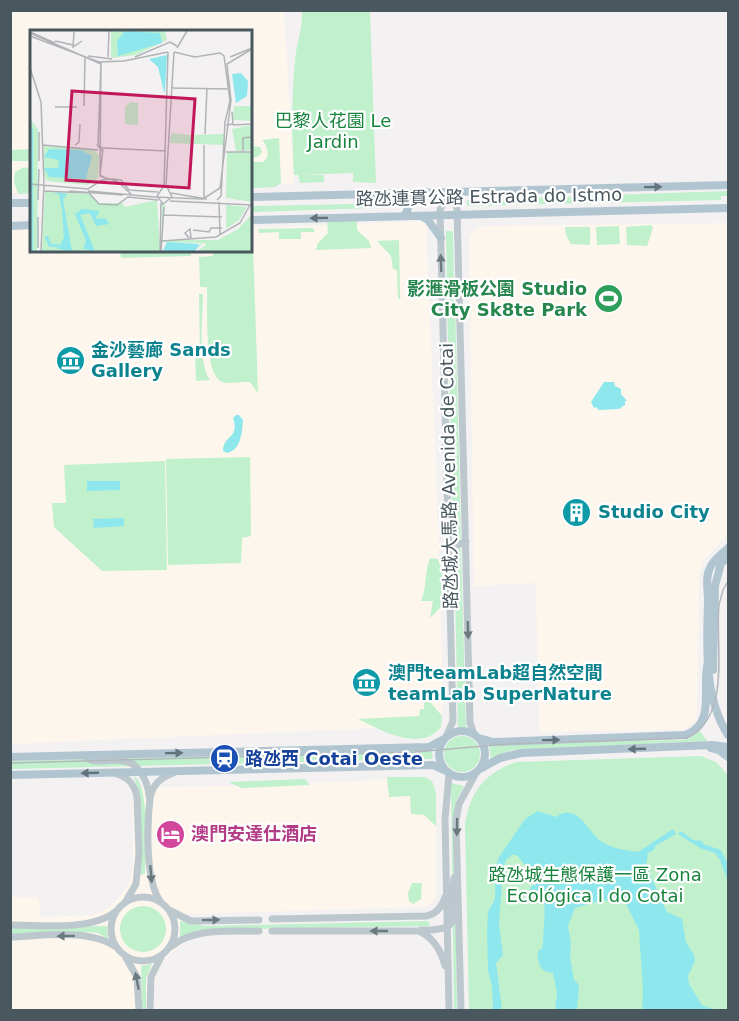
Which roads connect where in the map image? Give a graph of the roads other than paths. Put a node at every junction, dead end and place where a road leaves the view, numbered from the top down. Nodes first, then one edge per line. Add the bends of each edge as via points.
1 (729, 185) edge
2 (448, 192) junction
3 (404, 193) junction
4 (252, 197) edge
5 (10, 203) edge
6 (30, 203) edge
7 (729, 208) edge
8 (457, 214) junction
9 (420, 215) junction
10 (440, 215) junction
11 (404, 216) junction
12 (252, 220) edge
13 (30, 225) edge
14 (10, 226) edge
15 (441, 238) junction
16 (459, 296) junction
17 (442, 297) junction
18 (466, 541) junction
19 (448, 542) junction
20 (729, 548) edge
21 (729, 558) edge
22 (708, 662) junction
23 (710, 685) junction
24 (729, 735) edge
25 (477, 736) junction
26 (445, 738) junction
27 (696, 747) junction
28 (729, 747) edge
29 (82, 755) junction
30 (10, 757) edge
31 (729, 757) edge
32 (181, 770) junction
33 (140, 771) junction
34 (478, 771) junction
35 (111, 772) junction
36 (447, 772) junction
37 (10, 775) edge
38 (149, 805) junction
39 (150, 838) junction
40 (139, 853) junction
41 (457, 861) junction
42 (446, 889) junction
43 (161, 902) junction
44 (125, 903) junction
45 (167, 908) junction
46 (117, 910) junction
47 (272, 919) dead end
48 (258, 920) dead end
49 (10, 925) edge
50 (447, 928) junction
51 (415, 930) junction
52 (259, 931) dead end
53 (272, 931) dead end
54 (10, 937) edge
55 (118, 948) junction
56 (169, 948) junction
57 (124, 955) junction
58 (162, 955) junction
59 (448, 980) junction
60 (139, 1011) edge
61 (150, 1011) edge
62 (449, 1011) edge
63 (461, 1011) edge

2 -> 1 main road, 路氹連貫公路 Estrada do Istmo
2 - 3 main road, 路氹連貫公路 Estrada do Istmo
2 - 8 street, 路氹城大馬路 Avenida de Cotai
2 - 10 street, 路氹城大馬路 Avenida de Cotai
3 - 4 main road, 路氹連貫公路 Estrada do Istmo
3 - 11 main road via 409,207
5 - 6 main road
7 - 8 main road, 路氹連貫公路 Estrada do Istmo
8 - 10 main road, 路氹連貫公路 Estrada do Istmo
8 - 16 street, 路氹城大馬路 Avenida de Cotai
9 - 10 main road, 路氹連貫公路 Estrada do Istmo
9 - 11 main road, 路氹連貫公路 Estrada do Istmo
9 - 15 main road
10 - 15 street, 路氹城大馬路 Avenida de Cotai
11 -> 12 main road, 路氹連貫公路 Estrada do Istmo
13 - 14 main road
17 -> 15 street, 路氹城大馬路 Avenida de Cotai
16 - 17 street via 450,292
16 - 18 street, 路氹城大馬路 Avenida de Cotai
17 - 19 street, 路氹城大馬路 Avenida de Cotai
18 - 19 street via 458,545
18 -> 25 street, 路氹城大馬路 Avenida de Cotai via 470,723
19 - 26 street, 路氹城大馬路 Avenida de Cotai via 453,721
20 - 22 main road via 708,570
21 - 23 main road via 722,563 715,586
22 - 23 main road
25 -> 22 main road via 492,742 685,735 704,720
23 - 24 main road via 719,718
25 - 26 main road via 459,731
25 - 34 main road via 485,757
29 -> 26 main road via 429,747
26 - 36 main road via 438,751
27 - 28 main road
27 - 31 main road via 713,748
27 -> 34 main road via 521,753 500,758
29 - 30 main road
29 - 33 street via 94,761 127,761
32 - 33 main road
32 - 36 main road via 433,765
32 - 38 street via 159,780
33 - 35 main road
33 - 38 street via 148,786
34 - 36 main road via 463,778
34 -> 41 street via 459,804
35 -> 37 main road
35 - 40 street via 128,779 136,791
36 - 42 street
38 - 39 street
39 - 40 street via 142,842
39 -> 43 street via 151,882
40 - 44 street via 136,884
41 - 50 street via 454,916
41 - 63 street
42 - 47 street via 440,908 429,916
42 - 50 street
43 - 44 street via 145,897
43 - 45 street
44 - 46 street
45 -> 48 street via 191,921
45 - 56 street via 175,927
46 - 49 street via 87,924
46 - 55 street via 111,930
50 - 51 street
50 - 59 street
51 -> 53 street
51 - 59 street via 437,946
52 - 56 street via 200,933
55 -> 54 street via 87,935
55 - 57 street
56 - 58 street
57 - 58 street via 146,961
60 -> 57 street via 137,977
58 - 61 street via 151,977
59 - 62 street

